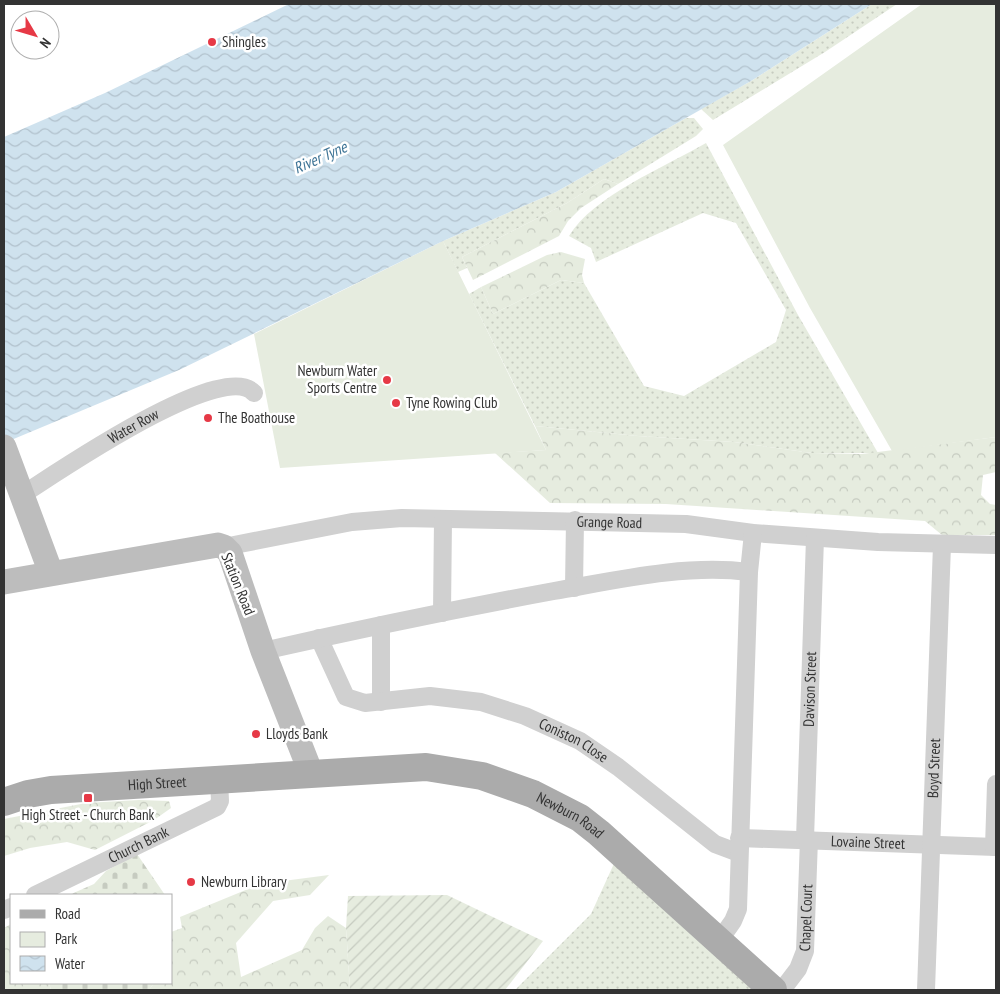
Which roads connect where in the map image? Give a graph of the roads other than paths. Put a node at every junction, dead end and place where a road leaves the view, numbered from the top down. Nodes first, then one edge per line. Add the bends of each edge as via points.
1 (254, 393) dead end
2 (7, 456) edge
3 (22, 495) junction
4 (443, 519) junction
5 (575, 520) junction
6 (753, 533) junction
7 (815, 538) junction
8 (942, 545) junction
9 (996, 545) edge
10 (224, 547) junction
11 (749, 572) junction
12 (50, 573) junction
13 (4, 582) edge
14 (574, 588) junction
15 (442, 613) junction
16 (381, 625) junction
17 (319, 638) junction
18 (263, 651) junction
19 (381, 702) junction
20 (311, 773) junction
21 (219, 780) junction
22 (996, 784) edge
23 (4, 802) edge
24 (807, 839) junction
25 (931, 845) junction
26 (739, 846) junction
27 (995, 847) edge
28 (37, 894) edge
29 (719, 941) junction
30 (773, 990) edge
31 (782, 990) edge
32 (926, 990) edge

1 - 3 street, Water Row via 239,385 211,390 160,411
2 - 3 street
3 - 12 street
4 - 5 street, Grange Road
4 - 10 street, Grange Road via 352,522
4 - 15 street
5 - 6 street, Grange Road via 686,524
5 - 14 street
6 - 7 street, Grange Road
6 - 11 street
7 - 8 street, Grange Road
7 - 24 street, Davison Street
8 - 9 street, Grange Road
8 - 25 street, Boyd Street
10 - 12 street, Station Road via 218,545
10 - 18 street, Station Road via 230,553
11 - 14 street via 711,569 630,577
11 - 26 street
12 - 13 street, Station Road
14 - 15 street
15 - 16 street
16 - 17 street
16 - 19 street
17 - 18 street
17 - 19 street, Coniston Close via 346,697 365,703
18 - 20 street, Station Road
19 - 26 street, Coniston Close via 430,696 481,702 525,716 580,741 618,767 714,844
20 - 21 main road, High Street
20 - 29 main road, Newburn Road via 426,767 482,776 533,794 572,814 599,833
21 - 23 main road, High Street via 51,790
21 - 28 street, Church Bank via 220,801 208,812
22 - 27 street
24 - 25 street, Lovaine Street
24 - 26 street, Lovaine Street
24 - 31 street, Chapel Court via 805,951 798,969
25 - 27 street, Lovaine Street
25 - 32 street, Boyd Street
26 - 29 street via 738,909
29 - 30 main road, Newburn Road

